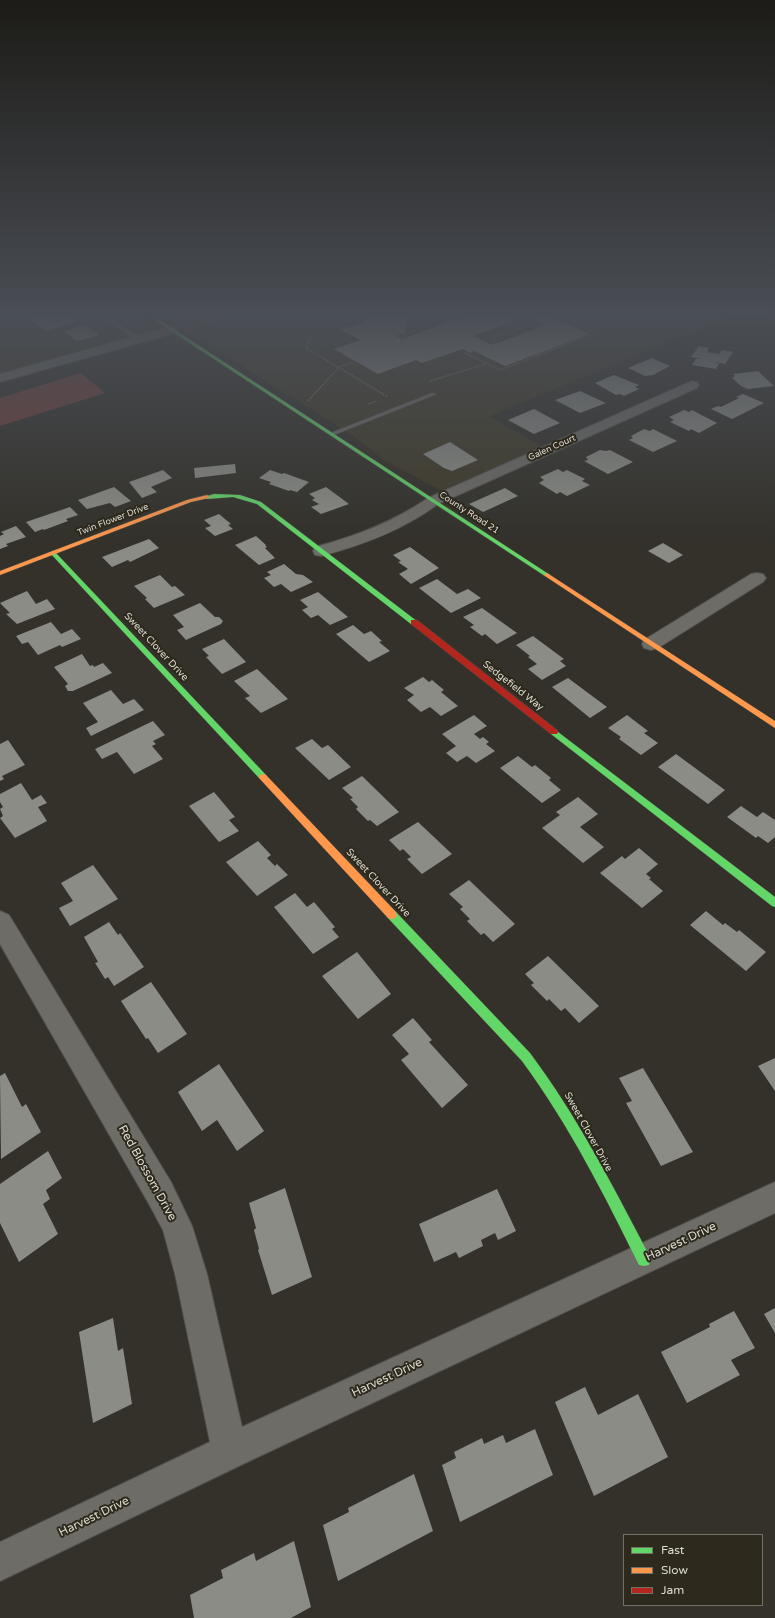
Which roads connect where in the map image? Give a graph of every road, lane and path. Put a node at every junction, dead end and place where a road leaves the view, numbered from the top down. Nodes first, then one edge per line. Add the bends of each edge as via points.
1 (268, 393) edge
2 (316, 393) edge
3 (380, 393) edge
4 (675, 393) edge
5 (434, 394) dead end
6 (388, 397) dead end
7 (294, 409) junction
8 (332, 434) junction
9 (235, 495) joint
10 (433, 501) junction
11 (321, 551) junction
12 (53, 553) junction
13 (0, 573) edge
14 (757, 578) dead end
15 (651, 644) junction
16 (775, 725) edge
17 (775, 903) edge
18 (0, 922) edge
19 (775, 1197) edge
20 (644, 1260) junction
21 (230, 1450) junction
22 (0, 1562) edge

1 - 7 street, County Road 21
2 - 7 path via 305,405
3 - 6 path
4 - 10 street, Galen Court
5 - 8 lane
7 - 8 street, County Road 21
8 - 10 street, County Road 21
9 - 11 street, Sedgefield Way via 261,503
9 - 12 street, Twin Flower Drive via 217,495 190,501
10 - 11 street, Galen Court via 414,516 356,542
10 - 15 street, County Road 21
11 - 17 street, Sedgefield Way
12 - 13 street, Twin Flower Drive
12 - 20 street, Sweet Clover Drive via 526,1057 563,1107
14 - 15 street
15 - 16 street, County Road 21
18 - 21 street, Red Blossom Drive via 177,1226 191,1274
19 - 20 street, Harvest Drive
20 - 21 street, Harvest Drive
21 - 22 street, Harvest Drive

